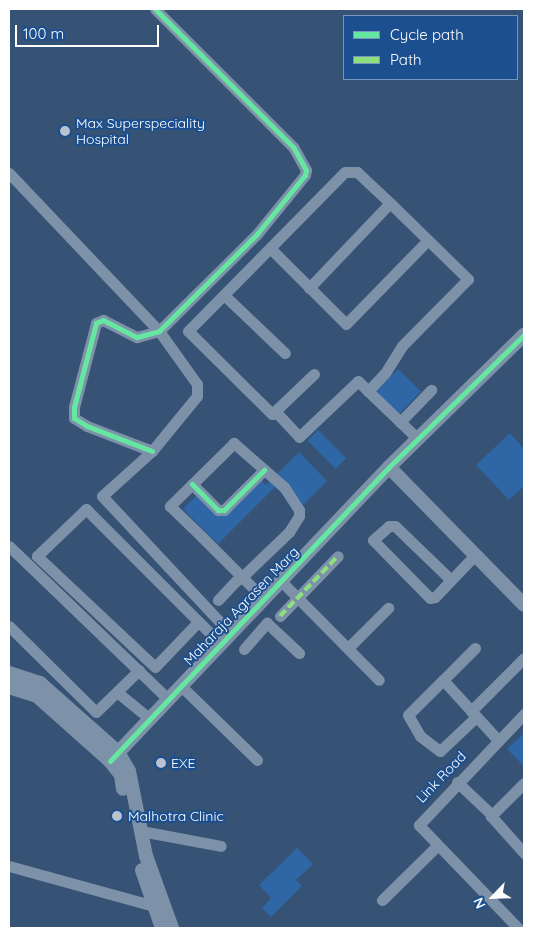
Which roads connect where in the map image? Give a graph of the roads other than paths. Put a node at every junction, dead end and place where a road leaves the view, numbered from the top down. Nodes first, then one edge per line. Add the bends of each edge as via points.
1 (156, 9) edge
2 (9, 173) edge
3 (390, 203) junction
4 (428, 240) junction
5 (270, 248) junction
6 (308, 288) junction
7 (224, 295) junction
8 (159, 331) junction
9 (524, 335) edge
10 (285, 353) dead end
11 (314, 374) dead end
12 (431, 390) dead end
13 (368, 391) junction
14 (275, 411) junction
15 (400, 422) junction
16 (418, 439) junction
17 (152, 451) junction
18 (389, 467) junction
19 (264, 470) junction
20 (192, 484) junction
21 (9, 546) edge
22 (475, 555) junction
23 (338, 556) dead end
24 (242, 576) junction
25 (450, 579) junction
26 (281, 581) junction
27 (297, 598) junction
28 (264, 599) junction
29 (218, 600) dead end
30 (524, 604) edge
31 (388, 608) dead end
32 (248, 616) junction
33 (280, 616) dead end
34 (198, 622) junction
35 (9, 626) edge
36 (262, 629) junction
37 (230, 634) junction
38 (220, 644) junction
39 (348, 648) junction
40 (475, 648) dead end
41 (244, 649) dead end
42 (299, 654) dead end
43 (524, 658) edge
44 (139, 670) junction
45 (9, 673) edge
46 (380, 680) dead end
47 (443, 680) junction
48 (181, 686) junction
49 (9, 687) edge
50 (117, 692) junction
51 (168, 699) junction
52 (474, 714) junction
53 (524, 714) edge
54 (150, 718) junction
55 (498, 740) junction
56 (109, 753) junction
57 (257, 760) dead end
58 (457, 782) junction
59 (524, 782) edge
60 (491, 814) junction
61 (141, 831) junction
62 (221, 846) dead end
63 (438, 846) junction
64 (524, 854) edge
65 (9, 866) edge
66 (382, 900) dead end
67 (154, 906) junction
68 (162, 928) edge
69 (172, 928) edge
70 (518, 928) edge

1 - 8 street via 293,147 306,170 257,234
2 - 8 street
3 - 4 street
3 - 5 street via 357,172 345,172
3 - 6 street
4 - 6 street via 346,324
4 - 13 street via 468,279 402,346 386,373
5 - 6 street
5 - 7 street
7 - 10 street
7 - 14 street via 188,331 272,414
8 - 17 street via 197,384 199,392
8 - 17 street via 137,336 103,320 96,323 72,413 86,426
9 - 16 street, Maharaja Agrasen Marg
11 - 14 street
12 - 15 street
13 - 14 street via 358,381 299,437
13 - 15 street
15 - 16 street
16 - 18 street, Maharaja Agrasen Marg
17 - 37 street via 102,496
18 - 22 street
18 - 26 street, Maharaja Agrasen Marg
19 - 20 street via 222,510
19 - 20 street via 234,443
19 - 24 street via 284,486 299,510 299,516 289,532
20 - 24 street via 170,506
21 - 44 street
22 - 25 street
22 - 30 street
23 - 27 street
24 - 28 street
24 - 29 street
25 - 25 street via 434,597 427,597 373,540 389,526 396,526
26 - 27 street
26 - 28 street, Maharaja Agrasen Marg
27 - 33 street
27 - 39 street
28 - 32 street, Maharaja Agrasen Marg
31 - 39 street
32 - 36 street
32 - 37 street, Maharaja Agrasen Marg
34 - 34 street via 155,667 37,556 86,509
34 - 38 street
35 - 50 street via 96,712
36 - 41 street
36 - 42 street via 267,623
37 - 38 street, Maharaja Agrasen Marg
38 - 48 street, Maharaja Agrasen Marg
39 - 46 street
40 - 47 street
43 - 52 street
44 - 50 street
44 - 51 street
45 - 56 street via 40,682
47 - 52 street
47 - 52 street via 408,715 420,736 440,751
48 - 51 street, Maharaja Agrasen Marg
48 - 57 street
49 - 56 street via 37,696
50 - 54 street
51 - 54 street, Maharaja Agrasen Marg
52 - 55 street
53 - 55 street, Link Road
54 - 56 street, Maharaja Agrasen Marg
55 - 58 street, Link Road
56 - 61 street via 129,771
56 - 67 street via 121,775 138,858
58 - 60 street
58 - 63 street, Link Road via 419,822
59 - 60 street
60 - 64 street via 492,821
61 - 62 street
61 - 69 street via 146,856
63 - 66 street
63 - 70 street, Link Road
65 - 67 street
67 - 68 street

